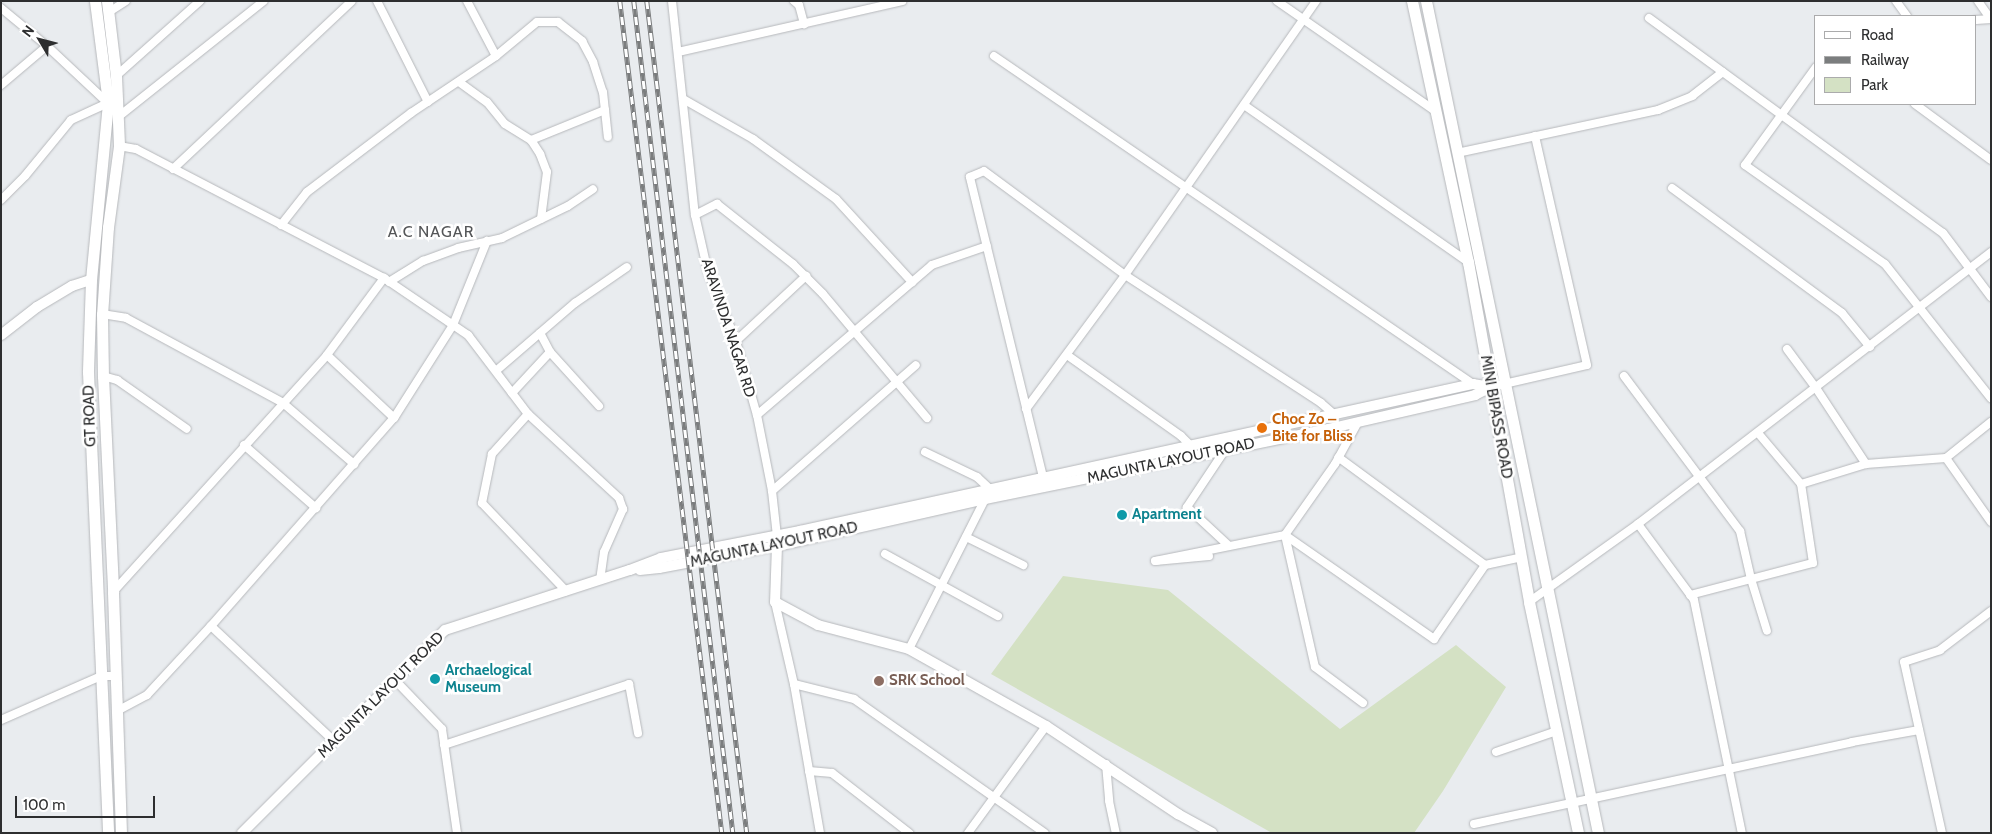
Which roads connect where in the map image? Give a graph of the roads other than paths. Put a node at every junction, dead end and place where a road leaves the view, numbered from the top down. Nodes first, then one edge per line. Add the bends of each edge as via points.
1 (95, 1) edge
2 (126, 1) edge
3 (200, 1) edge
4 (264, 1) edge
5 (352, 1) edge
6 (377, 1) edge
7 (467, 1) edge
8 (672, 1) edge
9 (794, 1) edge
10 (902, 1) edge
11 (1277, 1) edge
12 (1316, 1) edge
13 (1412, 1) edge
14 (1426, 1) edge
15 (1896, 1) edge
16 (1978, 1) edge
17 (888, 3) edge
18 (108, 7) edge
19 (1, 8) edge
20 (1906, 15) edge
21 (1649, 18) dead end
22 (1990, 19) edge
23 (1303, 20) junction
24 (1977, 20) edge
25 (804, 24) junction
26 (47, 46) junction
27 (678, 52) junction
28 (496, 56) junction
29 (994, 56) dead end
30 (1814, 70) edge
31 (1723, 72) junction
32 (116, 76) junction
33 (459, 82) junction
34 (1, 85) edge
35 (683, 100) junction
36 (428, 102) junction
37 (108, 103) junction
38 (1244, 104) junction
39 (1916, 105) edge
40 (605, 110) junction
41 (1435, 111) junction
42 (1783, 114) junction
43 (118, 117) junction
44 (1535, 136) junction
45 (608, 137) dead end
46 (531, 140) junction
47 (119, 146) junction
48 (1457, 153) junction
49 (1991, 160) edge
50 (173, 169) junction
51 (1672, 188) dead end
52 (593, 189) dead end
53 (1185, 189) junction
54 (1, 200) edge
55 (695, 215) junction
56 (541, 219) junction
57 (281, 225) junction
58 (487, 241) junction
59 (987, 246) junction
60 (1991, 252) edge
61 (1468, 262) junction
62 (627, 267) dead end
63 (1971, 270) junction
64 (1126, 275) junction
65 (806, 276) junction
66 (91, 280) junction
67 (387, 280) junction
68 (912, 282) junction
69 (1991, 297) edge
70 (1919, 309) junction
71 (102, 314) junction
72 (453, 325) junction
73 (540, 332) junction
74 (855, 332) junction
75 (1, 335) edge
76 (736, 341) junction
77 (1870, 347) junction
78 (1786, 349) dead end
79 (550, 352) junction
80 (327, 355) junction
81 (1066, 355) junction
82 (916, 365) dead end
83 (497, 370) junction
84 (103, 376) junction
85 (1624, 376) dead end
86 (1991, 382) edge
87 (897, 383) junction
88 (1473, 384) junction
89 (1505, 385) junction
90 (1491, 387) junction
91 (1816, 388) junction
92 (1984, 389) junction
93 (512, 393) junction
94 (1991, 398) edge
95 (283, 404) junction
96 (599, 406) dead end
97 (1026, 409) junction
98 (528, 414) junction
99 (757, 416) junction
100 (1335, 416) junction
101 (394, 418) junction
102 (928, 418) dead end
103 (1358, 422) junction
104 (1991, 422) edge
105 (187, 429) dead end
106 (1758, 433) junction
107 (244, 445) junction
108 (1191, 446) junction
109 (1225, 450) junction
110 (925, 452) dead end
111 (1338, 457) junction
112 (1946, 458) junction
113 (354, 464) junction
114 (1866, 464) junction
115 (1043, 477) junction
116 (1700, 477) junction
117 (1801, 484) junction
118 (990, 489) junction
119 (772, 491) junction
120 (985, 499) junction
121 (316, 508) junction
122 (1991, 522) edge
123 (1638, 524) junction
124 (1285, 535) junction
125 (966, 537) junction
126 (777, 540) junction
127 (1229, 546) junction
128 (885, 554) dead end
129 (1209, 556) dead end
130 (1522, 557) junction
131 (1023, 565) dead end
132 (1485, 565) junction
133 (1751, 579) junction
134 (600, 580) junction
135 (941, 585) junction
136 (566, 591) junction
137 (1548, 591) junction
138 (113, 592) junction
139 (1690, 595) junction
140 (775, 602) junction
141 (1530, 602) junction
142 (1991, 611) edge
143 (998, 616) dead end
144 (211, 626) junction
145 (1767, 631) dead end
146 (909, 649) junction
147 (101, 676) junction
148 (116, 676) junction
149 (395, 680) junction
150 (794, 684) junction
151 (1363, 703) dead end
152 (117, 712) junction
153 (1, 720) edge
154 (1046, 726) junction
155 (1920, 730) junction
156 (1557, 731) junction
157 (638, 733) dead end
158 (334, 741) junction
159 (444, 746) junction
160 (1496, 752) dead end
161 (1106, 764) junction
162 (809, 770) junction
163 (1727, 770) junction
164 (1591, 797) junction
165 (994, 798) junction
166 (1574, 803) junction
167 (1474, 824) dead end
168 (108, 833) edge
169 (121, 833) edge
170 (242, 833) edge
171 (456, 833) edge
172 (820, 833) edge
173 (909, 833) edge
174 (968, 833) edge
175 (1045, 833) edge
176 (1116, 833) edge
177 (1212, 833) edge
178 (1578, 833) edge
179 (1598, 833) edge
180 (1742, 833) edge
181 (1942, 833) edge

1 - 37 main road, GT ROAD
2 - 18 street
3 - 32 street
4 - 43 street
5 - 50 street
6 - 36 street
7 - 28 street
8 - 27 street, ARAVINDA NAGAR RD
9 - 25 street via 799,5
10 - 17 street
11 - 23 street
12 - 23 street
13 - 41 main road, MINI BIPASS ROAD
14 - 48 main road
15 - 20 street
16 - 22 street
17 - 25 street
18 - 32 main road
19 - 26 street
21 - 31 street
22 - 24 street
23 - 38 street
23 - 41 street
25 - 27 street
26 - 34 street
26 - 37 street
27 - 35 street, ARAVINDA NAGAR RD
28 - 33 street
28 - 40 street via 537,22 558,22 582,40 603,92
29 - 53 street
30 - 42 street
31 - 42 street
31 - 44 street via 1692,96 1658,110
32 - 43 main road
33 - 36 street
33 - 46 street via 487,102 505,124
35 - 55 street, ARAVINDA NAGAR RD
35 - 68 street via 753,139 836,199
36 - 57 street via 307,192
37 - 54 street via 71,120
37 - 66 main road, GT ROAD
38 - 53 street
38 - 61 street
39 - 49 street
40 - 45 street
40 - 46 street
41 - 61 main road, MINI BIPASS ROAD
42 - 63 street via 1943,233
42 - 70 street via 1745,165 1885,264
43 - 47 main road
44 - 48 street
44 - 89 street via 1587,365
46 - 56 street via 548,172
47 - 50 street via 136,149
47 - 71 main road via 108,227
48 - 89 main road
50 - 57 street
51 - 77 street via 1842,313
52 - 56 street
53 - 64 street
53 - 88 street
55 - 65 street via 717,204
55 - 76 street, ARAVINDA NAGAR RD via 708,272
56 - 58 street via 502,238
57 - 67 street
58 - 67 street via 423,261
58 - 72 street
59 - 64 street via 970,177 984,171
59 - 68 street via 932,265
59 - 97 street
60 - 63 street
61 - 90 main road, MINI BIPASS ROAD
62 - 73 street
63 - 69 street
63 - 70 street
64 - 81 street
64 - 100 street via 1321,403
65 - 74 street
65 - 76 street
66 - 75 street via 58,294
66 - 147 main road, GT ROAD via 88,372
67 - 72 street
67 - 80 street
68 - 74 street
70 - 77 street
70 - 92 street
71 - 84 main road
71 - 95 street via 126,318
72 - 83 street via 468,335
72 - 101 street
73 - 79 street
73 - 83 street
74 - 87 street
74 - 99 street
76 - 99 street, ARAVINDA NAGAR RD
77 - 91 street
78 - 91 street
79 - 93 street
79 - 96 street
80 - 95 street
80 - 101 street
81 - 97 street
81 - 108 street
82 - 87 street
83 - 93 street
84 - 105 street via 117,380
84 - 138 main road
85 - 116 street
86 - 92 street
87 - 102 street
87 - 119 street
88 - 90 street, MAGUNTA LAYOUT ROAD
88 - 100 street, MAGUNTA LAYOUT ROAD
89 - 90 street
89 - 137 main road
90 - 103 street, MAGUNTA LAYOUT ROAD via 1475,395
90 - 130 main road, MINI BIPASS ROAD
91 - 106 street
91 - 114 street
92 - 94 street
93 - 98 street
95 - 107 street
95 - 113 street
97 - 115 street
98 - 134 street via 620,498 623,509 604,552
98 - 136 street via 492,454 482,503
99 - 119 street, ARAVINDA NAGAR RD
100 - 108 street, MAGUNTA LAYOUT ROAD
101 - 113 street
103 - 109 street, MAGUNTA LAYOUT ROAD
103 - 111 street
104 - 112 street
106 - 116 street
106 - 117 street
107 - 121 street
107 - 138 street
108 - 115 street, MAGUNTA LAYOUT ROAD
109 - 120 street, MAGUNTA LAYOUT ROAD
109 - 127 street via 1187,507
110 - 118 street via 977,477
111 - 124 street
111 - 132 street
112 - 114 street
112 - 122 street
113 - 121 street
114 - 117 street
115 - 118 street, MAGUNTA LAYOUT ROAD
116 - 123 street
116 - 133 street via 1740,531
117 - 133 street via 1813,563
118 - 126 street, MAGUNTA LAYOUT ROAD
119 - 126 street, ARAVINDA NAGAR RD
120 - 125 street
120 - 126 street, MAGUNTA LAYOUT ROAD
121 - 144 street
123 - 137 street
123 - 139 street
124 - 127 street
124 - 132 street via 1434,639
124 - 151 street via 1314,667
125 - 131 street
125 - 135 street
126 - 134 street, MAGUNTA LAYOUT ROAD via 659,568 630,570
126 - 140 street
127 - 129 street via 1155,561
128 - 135 street
130 - 132 street
130 - 141 main road, MINI BIPASS ROAD
133 - 139 street
133 - 145 street
134 - 136 street, MAGUNTA LAYOUT ROAD
135 - 143 street
135 - 146 street
136 - 149 street, MAGUNTA LAYOUT ROAD via 445,630
137 - 141 street
137 - 164 main road
138 - 148 main road
139 - 163 street via 1694,600
140 - 146 street via 818,625
140 - 150 street
141 - 156 main road, MINI BIPASS ROAD
142 - 155 street via 1940,650 1904,662
144 - 152 street via 147,695
144 - 158 street
146 - 154 street
147 - 148 street
147 - 153 street
147 - 168 main road, GT ROAD
148 - 152 main road
149 - 158 street, MAGUNTA LAYOUT ROAD
149 - 159 street via 442,729
150 - 162 street
150 - 165 street via 854,699
152 - 169 main road
154 - 161 street
154 - 165 street
155 - 163 street
155 - 181 street
156 - 160 street
156 - 166 main road, MINI BIPASS ROAD
157 - 159 street via 629,684
158 - 170 street, MAGUNTA LAYOUT ROAD
159 - 171 street
161 - 176 street
161 - 177 street via 1178,814
162 - 172 street
162 - 173 street via 832,773
163 - 164 street
163 - 180 street
164 - 166 street
164 - 179 main road
165 - 174 street
165 - 175 street
166 - 167 street
166 - 178 main road, MINI BIPASS ROAD

